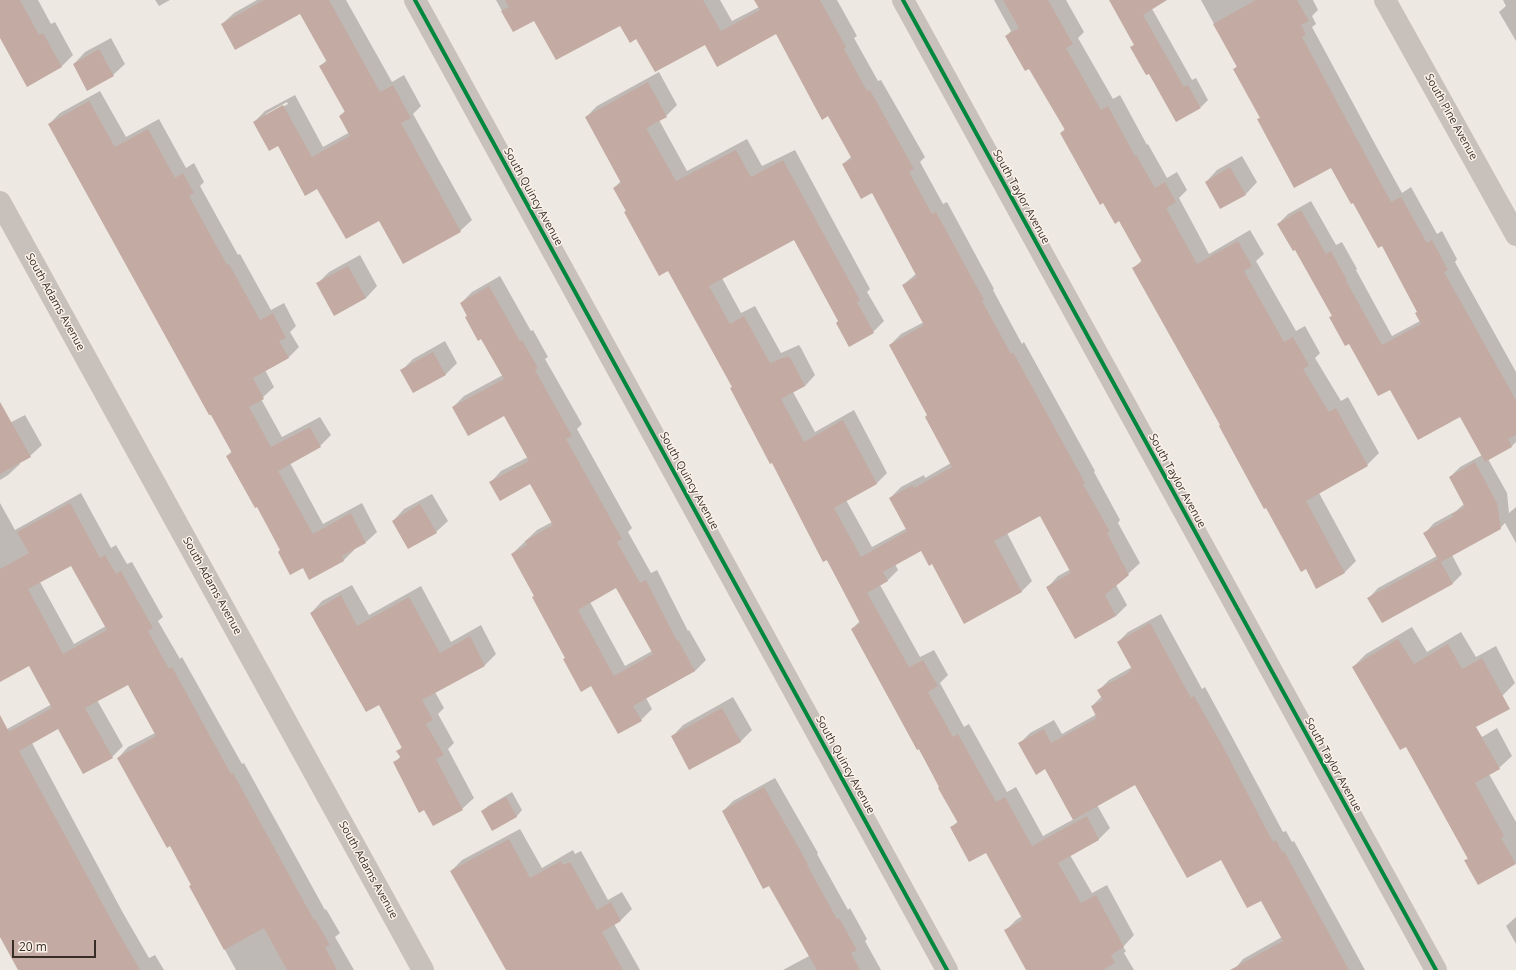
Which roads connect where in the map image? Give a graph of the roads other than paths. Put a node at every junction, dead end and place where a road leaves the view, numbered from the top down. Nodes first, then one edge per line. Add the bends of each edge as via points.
1 (415, 0) edge
2 (903, 0) edge
3 (1385, 0) edge
4 (0, 202) edge
5 (1516, 234) edge
6 (423, 970) edge
7 (947, 970) edge
8 (1436, 970) edge

1 - 7 street, South Quincy Avenue
2 - 8 street, South Taylor Avenue
3 - 5 street, South Pine Avenue
4 - 6 street, South Adams Avenue

